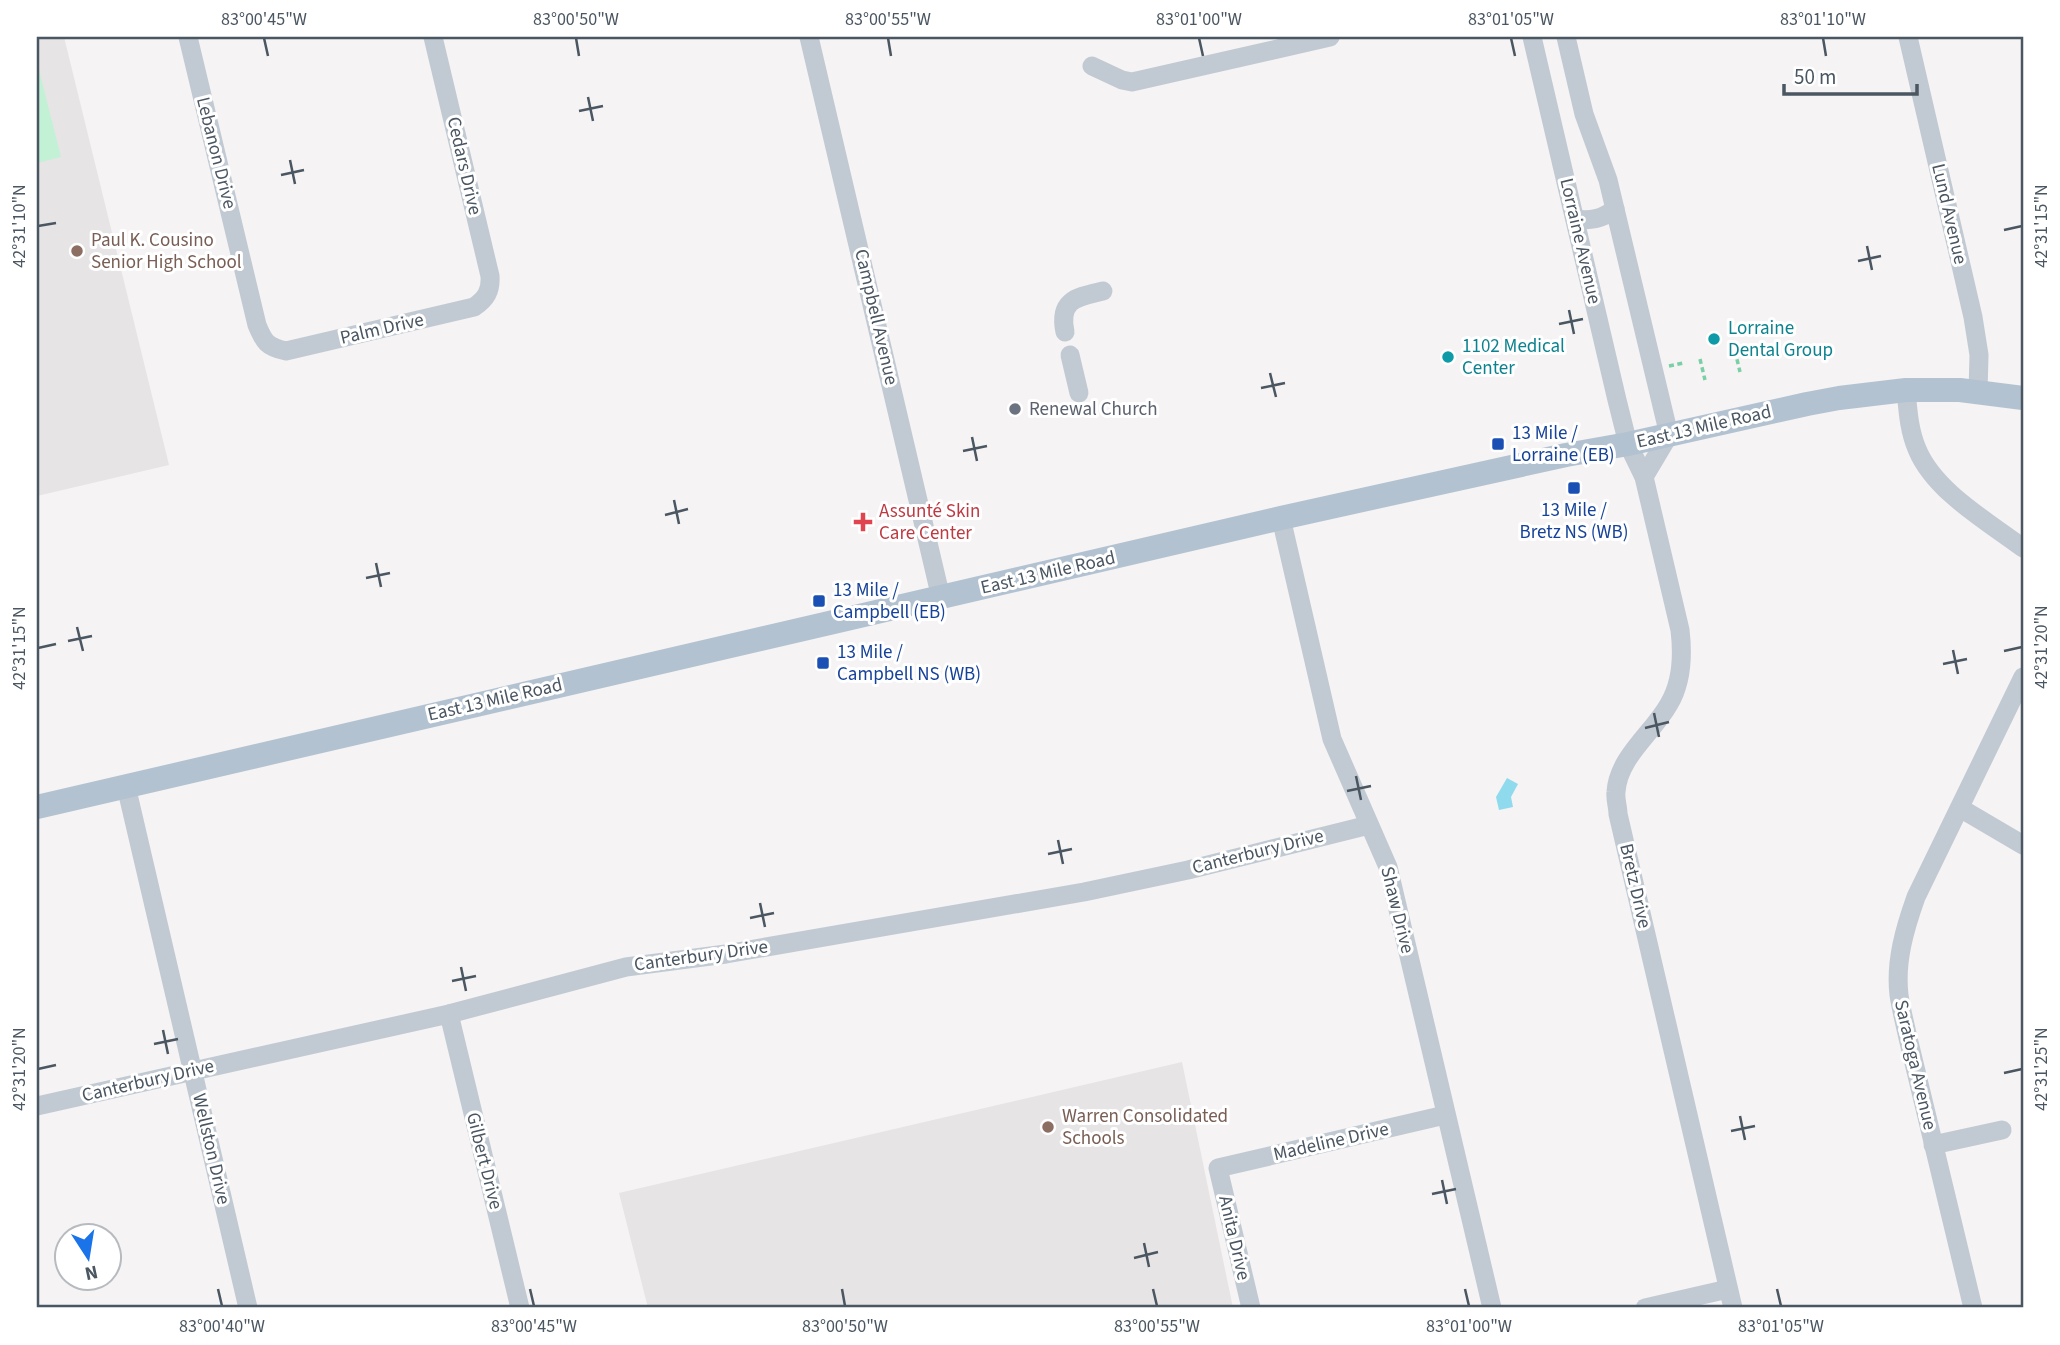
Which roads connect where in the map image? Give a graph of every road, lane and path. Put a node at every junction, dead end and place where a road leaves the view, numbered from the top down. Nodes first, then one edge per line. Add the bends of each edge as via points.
1 (188, 37) edge
2 (433, 37) edge
3 (809, 37) edge
4 (1330, 37) edge
5 (1532, 37) edge
6 (1566, 37) edge
7 (1908, 37) edge
8 (1092, 66) dead end
9 (1615, 209) junction
10 (1575, 219) junction
11 (1103, 291) dead end
12 (487, 295) joint
13 (1065, 332) dead end
14 (271, 348) joint
15 (1735, 352) dead end
16 (1070, 355) dead end
17 (1700, 359) dead end
18 (1682, 363) dead end
19 (1667, 366) dead end
20 (1740, 372) dead end
21 (1705, 380) dead end
22 (1906, 390) junction
23 (1978, 392) junction
24 (1079, 393) dead end
25 (2023, 398) edge
26 (1669, 435) junction
27 (1628, 444) junction
28 (1644, 477) junction
29 (1281, 518) junction
30 (2023, 548) edge
31 (942, 598) junction
32 (2023, 677) edge
33 (126, 786) junction
34 (37, 807) edge
35 (1960, 808) junction
36 (1368, 825) junction
37 (2023, 845) edge
38 (449, 1014) junction
39 (192, 1071) junction
40 (37, 1106) edge
41 (1445, 1115) junction
42 (2002, 1130) dead end
43 (1933, 1145) junction
44 (1218, 1168) joint
45 (1730, 1299) edge
46 (248, 1308) edge
47 (520, 1308) edge
48 (1251, 1308) edge
49 (1492, 1308) edge
50 (1645, 1308) edge
51 (1973, 1308) edge

1 - 14 street, Lebanon Drive via 257,324
2 - 12 street, Cedars Drive via 490,276
3 - 31 street, Campbell Avenue
4 - 8 street via 1132,82
5 - 10 street, Lorraine Avenue
6 - 9 street via 1584,114
7 - 23 street, Lund Avenue via 1973,317
9 - 10 street via 1598,219
9 - 26 street
10 - 27 street, Lorraine Avenue
11 - 13 street via 1070,301 1063,315
12 - 14 street, Palm Drive via 474,307 286,351
15 - 20 path
16 - 24 street
17 - 21 path
18 - 19 path
22 - 23 main road, East 13 Mile Road
22 - 26 main road, East 13 Mile Road via 1807,404
22 - 30 street via 1912,436 1934,479
23 - 25 main road, East 13 Mile Road
26 - 27 main road, East 13 Mile Road
26 - 28 street
27 - 28 street, Bretz Drive
27 - 29 main road, East 13 Mile Road
28 - 45 street, Bretz Drive via 1682,649 1671,702 1627,760 1619,778 1618,814
29 - 31 main road, East 13 Mile Road
29 - 36 street, Shaw Drive via 1332,739
31 - 33 main road, East 13 Mile Road
32 - 35 street, Saratoga Avenue
33 - 34 main road, East 13 Mile Road
33 - 39 street, Wellston Drive
35 - 37 street
35 - 43 street, Saratoga Avenue via 1916,897 1899,962 1899,994
36 - 38 street, Canterbury Drive via 1084,892 625,967
36 - 41 street, Shaw Drive via 1388,867
38 - 39 street, Canterbury Drive
38 - 47 street, Gilbert Drive
39 - 40 street, Canterbury Drive
39 - 46 street, Wellston Drive
41 - 44 street, Madeline Drive
41 - 49 street, Shaw Drive
42 - 43 street
43 - 51 street, Saratoga Avenue
44 - 48 street, Anita Drive
45 - 50 street

